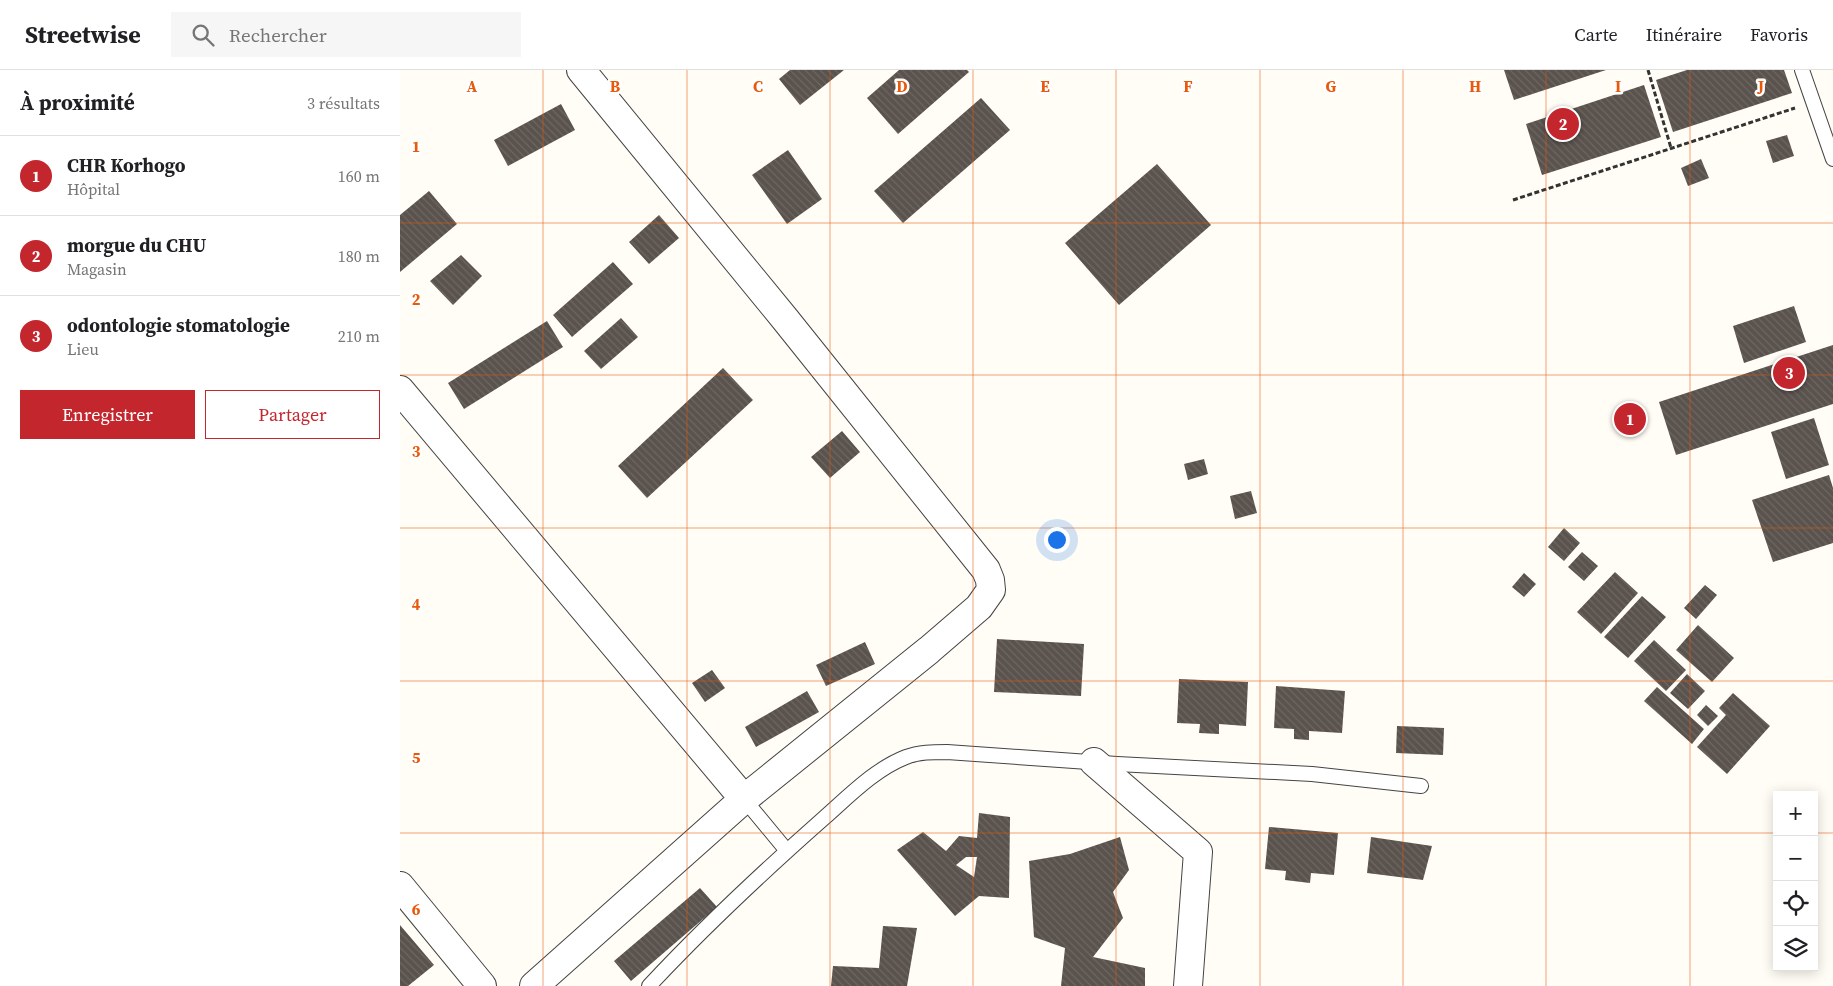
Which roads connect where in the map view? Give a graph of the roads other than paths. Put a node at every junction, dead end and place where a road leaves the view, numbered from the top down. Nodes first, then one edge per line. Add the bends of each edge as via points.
1 (581, 70) edge
2 (1802, 70) edge
3 (1833, 159) edge
4 (400, 390) edge
5 (1094, 762) junction
6 (1420, 786) dead end
7 (744, 799) junction
8 (787, 851) junction
9 (400, 886) edge
10 (482, 986) edge
11 (534, 986) edge
12 (649, 986) edge
13 (1188, 986) edge

1 - 7 street via 785,319 986,570 990,580 991,590 979,607
2 - 3 lane
4 - 7 street
5 - 6 lane via 1312,774
5 - 8 lane via 947,752 912,755 870,778
5 - 13 street via 1198,852
7 - 8 lane
7 - 11 street
8 - 12 lane
9 - 10 street

